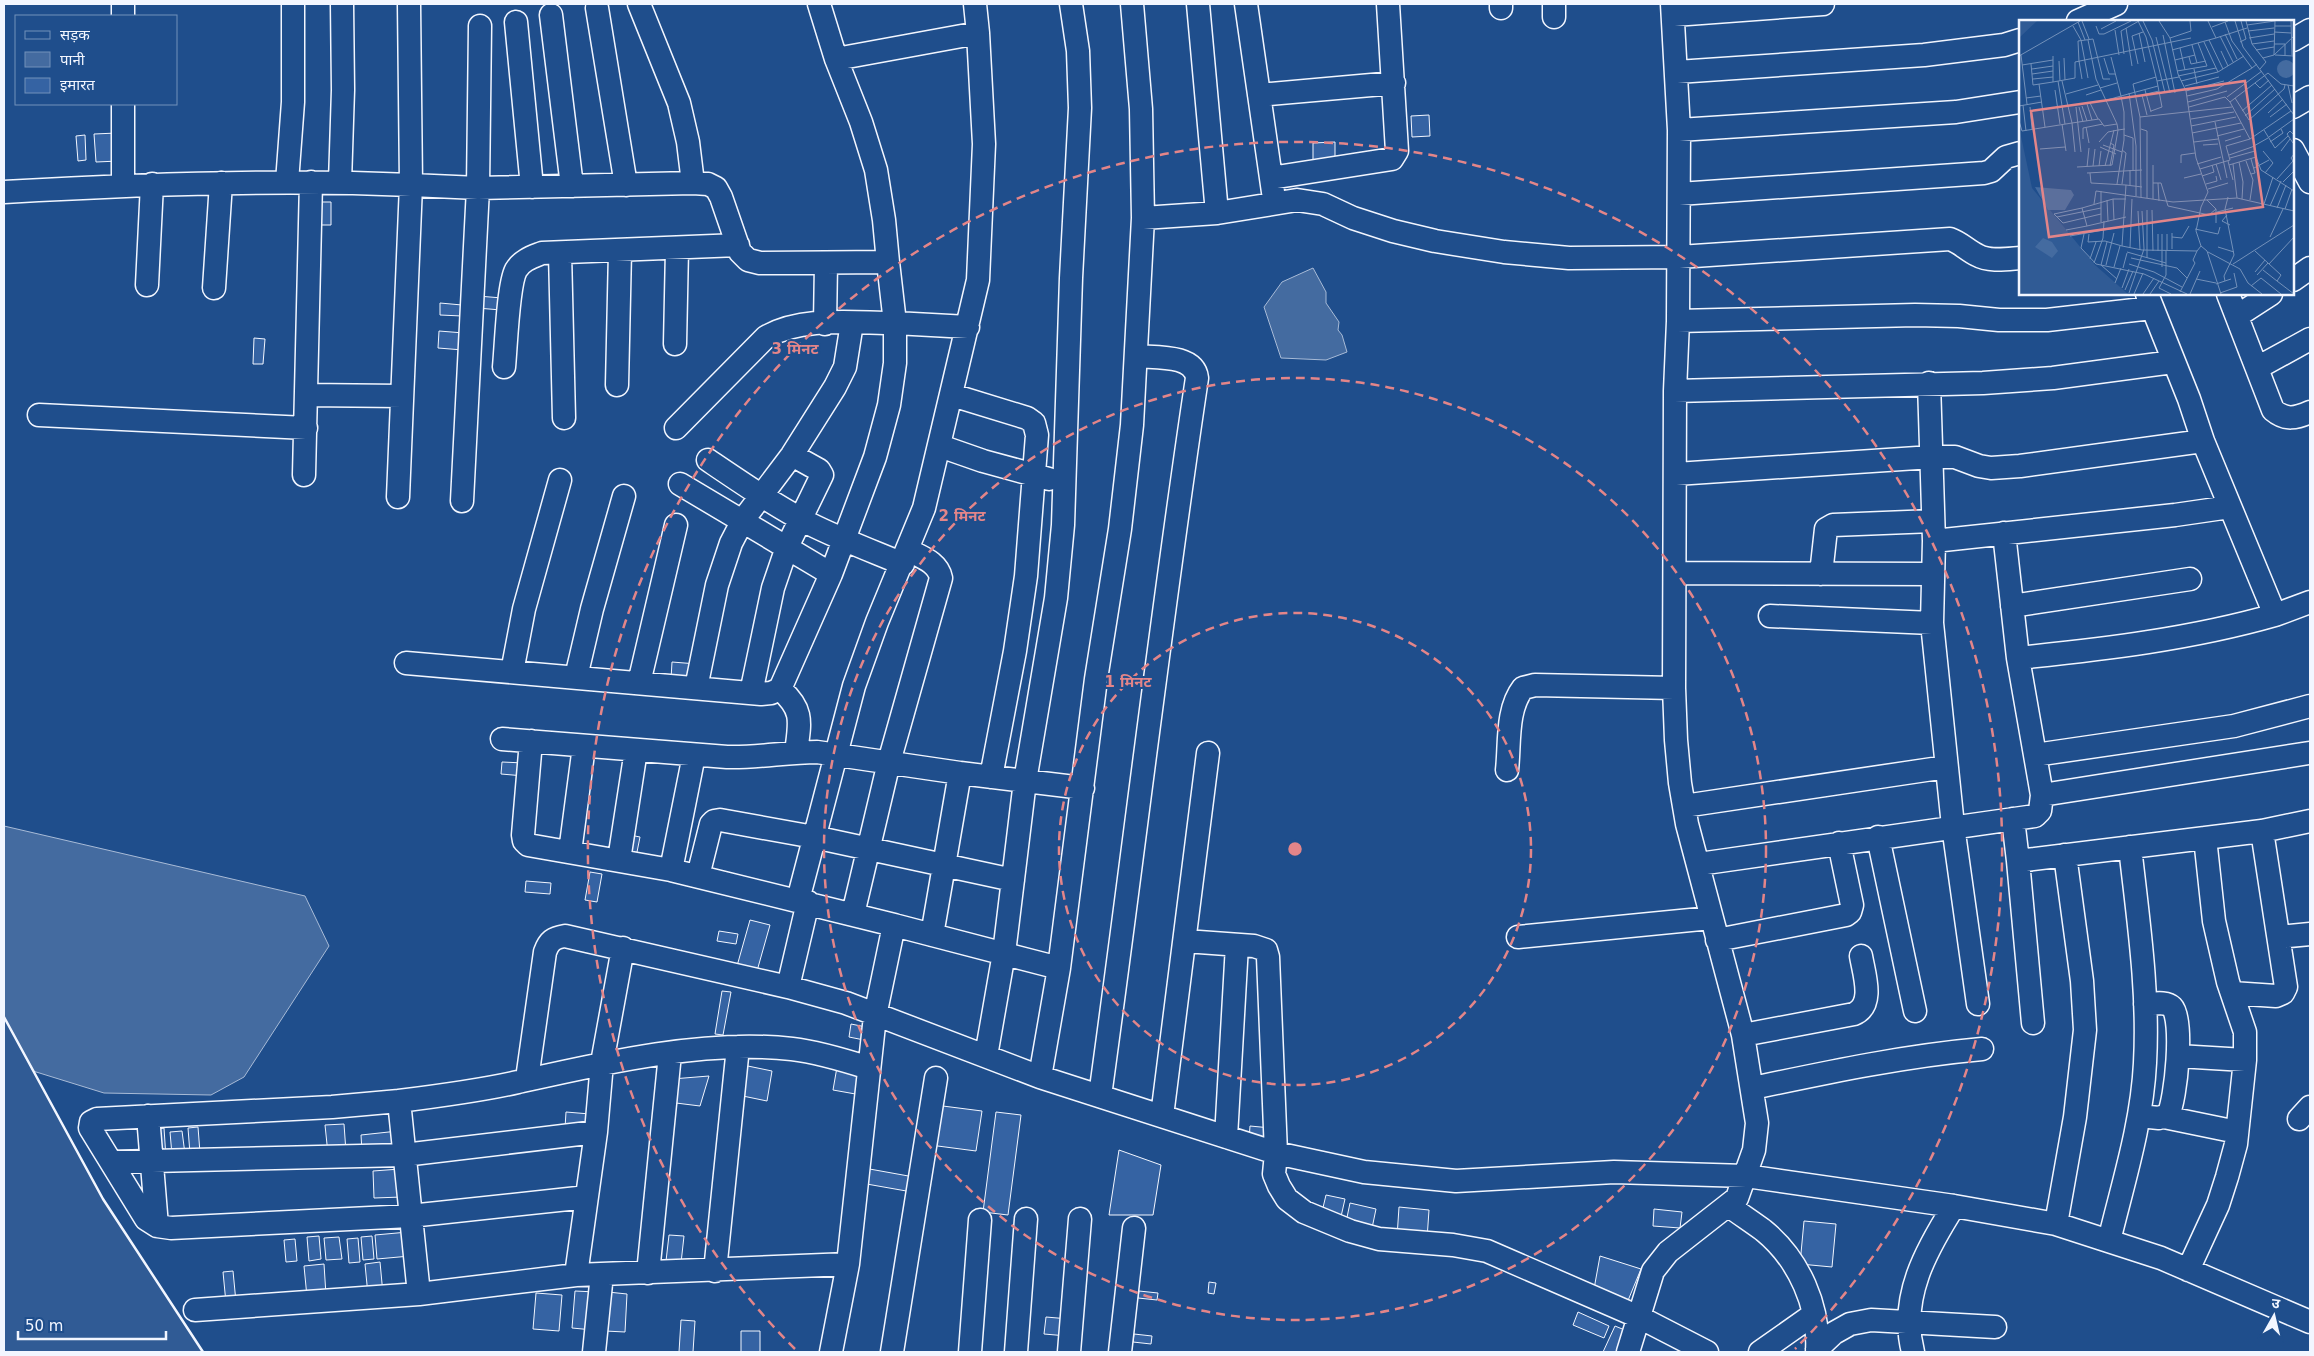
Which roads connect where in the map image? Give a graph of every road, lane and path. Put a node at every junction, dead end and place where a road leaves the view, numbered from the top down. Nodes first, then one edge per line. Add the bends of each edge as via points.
1 (293, 4) edge
2 (342, 4) edge
3 (409, 4) edge
4 (639, 4) edge
5 (819, 4) edge
6 (975, 4) edge
7 (1071, 4) edge
8 (1132, 4) edge
9 (1198, 4) edge
10 (1246, 4) edge
11 (1388, 4) edge
12 (1822, 4) edge
13 (2116, 4) edge
14 (597, 8) dead end
15 (1673, 9) edge
16 (551, 15) dead end
17 (2080, 20) edge
18 (516, 22) dead end
19 (480, 26) dead end
20 (2310, 30) edge
21 (978, 33) junction
22 (2294, 39) edge
23 (2019, 40) edge
24 (836, 59) junction
25 (1677, 72) junction
26 (1394, 83) junction
27 (1259, 95) junction
28 (2310, 97) edge
29 (2019, 102) edge
30 (123, 105) edge
31 (2294, 106) edge
32 (1679, 130) junction
33 (2294, 152) edge
34 (2019, 153) edge
35 (1271, 178) junction
36 (287, 182) junction
37 (311, 182) junction
38 (340, 182) junction
39 (2310, 182) edge
40 (221, 183) junction
41 (693, 183) junction
42 (152, 184) junction
43 (123, 185) junction
44 (411, 185) junction
45 (626, 185) junction
46 (572, 186) junction
47 (532, 187) junction
48 (478, 188) junction
49 (4, 192) edge
50 (1679, 194) junction
51 (1275, 202) junction
52 (1217, 213) junction
53 (1143, 218) junction
54 (738, 245) junction
55 (677, 249) junction
56 (620, 251) junction
57 (560, 253) junction
58 (1679, 257) junction
59 (2019, 258) edge
60 (888, 262) junction
61 (826, 263) junction
62 (2310, 268) edge
63 (2294, 279) edge
64 (147, 285) dead end
65 (214, 288) dead end
66 (2228, 295) edge
67 (2269, 295) edge
68 (2150, 301) edge
69 (2237, 316) junction
70 (1678, 320) junction
71 (852, 323) junction
72 (825, 324) junction
73 (895, 324) junction
74 (968, 326) junction
75 (2310, 339) edge
76 (675, 344) dead end
77 (1136, 356) junction
78 (2173, 362) junction
79 (504, 367) dead end
80 (2257, 368) junction
81 (1929, 383) junction
82 (617, 385) dead end
83 (1676, 391) junction
84 (306, 395) junction
85 (952, 395) junction
86 (402, 396) junction
87 (2310, 412) edge
88 (39, 415) dead end
89 (564, 418) dead end
90 (306, 428) junction
91 (676, 428) dead end
92 (2203, 441) junction
93 (940, 446) junction
94 (792, 455) junction
95 (1932, 457) junction
96 (708, 460) dead end
97 (1676, 474) junction
98 (1034, 475) junction
99 (304, 476) dead end
100 (560, 480) dead end
101 (1064, 483) junction
102 (680, 484) dead end
103 (624, 496) dead end
104 (761, 496) junction
105 (398, 497) dead end
106 (462, 501) dead end
107 (2230, 507) junction
108 (801, 519) junction
109 (743, 520) junction
110 (676, 525) dead end
111 (1933, 531) junction
112 (2004, 533) junction
113 (845, 540) junction
114 (787, 547) junction
115 (905, 557) junction
116 (1676, 573) junction
117 (832, 574) junction
118 (1821, 574) junction
119 (1933, 574) junction
120 (2190, 579) dead end
121 (2310, 602) edge
122 (2012, 606) junction
123 (2275, 615) junction
124 (1770, 616) dead end
125 (1932, 623) junction
126 (2018, 658) junction
127 (406, 662) dead end
128 (512, 672) junction
129 (576, 678) junction
130 (639, 683) junction
131 (696, 688) junction
132 (1674, 688) junction
133 (780, 689) junction
134 (750, 693) junction
135 (2310, 706) edge
136 (502, 739) dead end
137 (531, 741) junction
138 (584, 746) junction
139 (636, 750) junction
140 (796, 752) junction
141 (1208, 753) dead end
142 (2309, 753) dead end
143 (836, 754) junction
144 (694, 755) junction
145 (2035, 755) junction
146 (889, 762) junction
147 (1946, 767) junction
148 (1507, 770) dead end
149 (960, 773) junction
150 (991, 777) junction
151 (1026, 781) junction
152 (1083, 788) junction
153 (2042, 795) junction
154 (1684, 806) junction
155 (2013, 820) junction
156 (2310, 821) edge
157 (1953, 826) junction
158 (2262, 831) junction
159 (814, 837) junction
160 (1878, 837) junction
161 (2205, 838) junction
162 (1839, 843) junction
163 (2130, 847) junction
164 (868, 849) junction
165 (570, 852) junction
166 (2065, 855) junction
167 (619, 860) junction
168 (2018, 861) junction
169 (944, 864) junction
170 (1699, 864) junction
171 (671, 870) junction
172 (698, 876) junction
173 (1013, 880) junction
174 (803, 901) junction
175 (853, 914) junction
176 (1711, 918) junction
177 (894, 925) junction
178 (2310, 934) edge
179 (932, 935) junction
180 (1518, 936) dead end
181 (2278, 937) junction
182 (1717, 940) junction
183 (1185, 941) junction
184 (1237, 945) junction
185 (623, 948) junction
186 (1004, 953) junction
187 (1860, 956) dead end
188 (1059, 968) junction
189 (788, 987) junction
190 (2232, 993) junction
191 (1978, 1004) dead end
192 (2145, 1004) junction
193 (1914, 1011) dead end
194 (2033, 1023) dead end
195 (1743, 1035) junction
196 (872, 1044) junction
197 (738, 1047) junction
198 (1982, 1049) dead end
199 (670, 1054) junction
200 (986, 1056) junction
201 (2178, 1056) junction
202 (2245, 1060) junction
203 (602, 1063) junction
204 (1040, 1077) junction
205 (936, 1078) dead end
206 (527, 1079) junction
207 (1753, 1088) junction
208 (1100, 1096) junction
209 (398, 1101) junction
210 (148, 1116) junction
211 (1162, 1116) junction
212 (2139, 1116) junction
213 (2164, 1117) junction
214 (596, 1132) junction
215 (2237, 1132) junction
216 (1226, 1137) junction
217 (404, 1155) junction
218 (150, 1161) junction
219 (111, 1162) junction
220 (1275, 1163) junction
221 (1739, 1191) junction
222 (587, 1197) junction
223 (1954, 1206) junction
224 (410, 1216) junction
225 (1026, 1219) dead end
226 (1080, 1219) dead end
227 (980, 1220) dead end
228 (2056, 1224) junction
229 (157, 1226) junction
230 (1134, 1228) dead end
231 (2108, 1241) junction
232 (848, 1264) junction
233 (2188, 1270) junction
234 (715, 1271) junction
235 (648, 1273) junction
236 (602, 1274) junction
237 (576, 1275) junction
238 (419, 1294) junction
239 (195, 1310) dead end
240 (1814, 1314) junction
241 (1639, 1317) junction
242 (1908, 1322) junction
243 (2310, 1322) edge
244 (1995, 1327) dead end
245 (1817, 1350) edge
246 (594, 1352) edge
247 (831, 1352) edge
248 (892, 1352) edge
249 (970, 1352) edge
250 (1016, 1352) edge
251 (1069, 1352) edge
252 (1120, 1352) edge
253 (1628, 1352) edge
254 (1706, 1352) edge
255 (1760, 1352) edge
256 (1913, 1352) edge

1 - 36 street via 293,102
2 - 38 street
3 - 44 street
4 - 41 street via 680,103
5 - 24 street
6 - 21 street
7 - 101 street via 1078,51 1080,108 1070,278
8 - 53 street via 1141,109
9 - 52 street
10 - 27 street
11 - 26 street
12 - 15 street
13 - 17 street
14 - 45 street
15 - 25 street
16 - 46 street
18 - 47 street
19 - 48 street
20 - 22 street
21 - 24 street
21 - 74 street via 984,144 978,280
23 - 25 street via 1924,55
24 - 60 street via 876,170
25 - 32 street
26 - 27 street
26 - 35 street via 1398,141 1397,152 1392,159
27 - 35 street
28 - 31 street
29 - 32 street via 1956,112
30 - 43 street
32 - 50 street
33 - 39 street
34 - 50 street via 2006,156 1991,171 1984,173
35 - 51 street
36 - 37 street
36 - 40 street
37 - 38 street
37 - 84 street
38 - 44 street
40 - 42 street
40 - 65 street
41 - 45 street
41 - 54 street via 716,188
42 - 43 street
42 - 64 street
43 - 49 street
44 - 48 street
44 - 86 street
45 - 46 street
46 - 47 street
47 - 48 street
48 - 106 street
50 - 58 street
51 - 52 street
51 - 58 street via 1297,200 1323,204 1393,231 1504,252 1570,258
52 - 53 street
53 - 77 street
54 - 55 street
54 - 61 street via 748,260 760,263
55 - 56 street
55 - 76 street
56 - 57 street
56 - 82 street
57 - 79 street via 542,253 526,259 516,271
57 - 89 street
58 - 59 street via 1950,239 1979,257
58 - 70 street
60 - 61 street
60 - 73 street
61 - 72 street
62 - 63 street
66 - 69 street
67 - 69 street
68 - 70 street via 2046,320 1915,315
68 - 78 street
69 - 80 street
70 - 83 street
71 - 72 street
71 - 73 street
71 - 94 street via 845,366
72 - 91 street via 781,328 766,337
73 - 74 street
73 - 113 street via 895,363 889,405 875,457
74 - 85 street
75 - 80 street
77 - 152 street via 1120,529 1096,679
77 - 208 street via 1184,361 1196,370 1196,378
78 - 81 street via 2054,378
78 - 92 street
80 - 87 street via 2273,410 2282,418 2296,418
81 - 83 street
81 - 95 street
83 - 97 street
84 - 86 street
84 - 90 street
85 - 93 street
85 - 98 street via 1034,423 1037,435
86 - 105 street
88 - 90 street
90 - 99 street
92 - 95 street via 1991,468 1955,457
92 - 107 street
93 - 98 street
93 - 115 street via 924,508
94 - 104 street
94 - 108 street via 822,475
95 - 97 street
95 - 111 street
96 - 104 street
97 - 116 street
98 - 101 street
98 - 150 street via 1017,642
100 - 128 street via 524,608
101 - 151 street via 1056,598
102 - 109 street
103 - 129 street
104 - 108 street
104 - 109 street
107 - 112 street
107 - 123 street
108 - 113 street
108 - 114 street
109 - 114 street
109 - 131 street via 722,564
110 - 130 street
111 - 112 street
111 - 118 street via 1833,525 1826,528
111 - 119 street
112 - 122 street
113 - 115 street
113 - 117 street
114 - 117 street
114 - 134 street via 772,588
115 - 143 street via 877,622
115 - 146 street via 936,565 941,578
116 - 118 street
116 - 132 street
117 - 133 street
118 - 119 street
119 - 125 street
120 - 122 street
121 - 123 street
122 - 126 street
123 - 126 street via 2232,628 2162,641
124 - 125 street
125 - 147 street
126 - 145 street
127 - 128 street
128 - 129 street
129 - 130 street
130 - 131 street
131 - 134 street
132 - 148 street via 1535,685 1522,688 1512,708
132 - 154 street
133 - 134 street via 772,693
133 - 140 street via 792,699 800,718
135 - 145 street via 2234,726
136 - 137 street
137 - 138 street
137 - 165 street via 524,841
138 - 139 street
138 - 165 street
139 - 144 street
139 - 167 street
140 - 143 street
140 - 144 street via 754,758
141 - 183 street
142 - 153 street
143 - 146 street
143 - 159 street
144 - 171 street
145 - 153 street
146 - 149 street
146 - 164 street
147 - 154 street
147 - 157 street
149 - 150 street
149 - 169 street
150 - 151 street
151 - 152 street
151 - 173 street
152 - 188 street
153 - 155 street via 2040,811 2035,816
154 - 170 street
155 - 157 street
155 - 168 street
156 - 158 street
157 - 160 street
157 - 191 street
158 - 161 street
158 - 181 street
159 - 164 street
159 - 172 street via 714,821
159 - 174 street
160 - 162 street
160 - 193 street
161 - 163 street
161 - 190 street via 2220,955
162 - 170 street
162 - 182 street via 1852,905 1850,912
163 - 166 street
163 - 192 street
164 - 169 street
164 - 175 street
165 - 167 street
166 - 168 street
166 - 228 street via 2082,981 2085,1030 2076,1108
167 - 171 street
168 - 194 street
169 - 173 street
169 - 179 street
170 - 176 street
171 - 172 street
172 - 174 street
173 - 186 street
174 - 175 street
174 - 189 street
175 - 177 street
176 - 180 street
176 - 182 street
177 - 179 street
177 - 196 street
178 - 181 street
179 - 186 street
181 - 190 street via 2286,987 2282,993 2276,996
182 - 195 street
183 - 184 street
183 - 211 street
184 - 216 street
184 - 220 street via 1260,947 1266,950 1268,957
185 - 189 street
185 - 203 street
185 - 206 street via 565,936 549,942
186 - 188 street
186 - 200 street
187 - 195 street via 1866,990 1862,1010
188 - 204 street
189 - 196 street via 846,1003
190 - 202 street via 2245,1032
192 - 201 street via 2171,1006
192 - 212 street via 2145,1063
195 - 207 street
196 - 197 street via 831,1056 792,1049
196 - 200 street
196 - 232 street
197 - 199 street
197 - 234 street
198 - 207 street via 1868,1064
199 - 203 street
199 - 235 street
200 - 204 street
201 - 202 street
201 - 213 street via 2170,1112
202 - 215 street
203 - 206 street
203 - 214 street
204 - 208 street
205 - 248 street
206 - 209 street
207 - 221 street via 1757,1123 1754,1150
208 - 211 street
209 - 210 street
209 - 217 street
210 - 218 street
210 - 219 street via 91,1122 90,1128
211 - 216 street
212 - 213 street
212 - 231 street
213 - 215 street
214 - 217 street
214 - 222 street
215 - 233 street via 2218,1205
216 - 220 street
217 - 218 street
217 - 224 street
218 - 219 street
218 - 229 street
219 - 229 street via 146,1218
220 - 221 street via 1456,1181 1614,1172
220 - 241 street via 1287,1199 1304,1212 1350,1231 1380,1239 1453,1245 1487,1252
221 - 223 street
221 - 240 street via 1764,1231 1787,1254 1804,1281
221 - 241 street via 1668,1252 1653,1271
222 - 224 street
222 - 237 street
223 - 228 street
223 - 242 street via 1919,1269
224 - 229 street via 171,1228
224 - 238 street
225 - 250 street
226 - 251 street
227 - 249 street
228 - 231 street
230 - 252 street
231 - 233 street
232 - 234 street
232 - 247 street
233 - 243 street
234 - 235 street
235 - 236 street
236 - 237 street
236 - 246 street
237 - 238 street
238 - 239 street
240 - 245 street
240 - 255 street
241 - 253 street
241 - 254 street
242 - 244 street
242 - 245 street via 1871,1320 1850,1324 1834,1333
242 - 256 street

